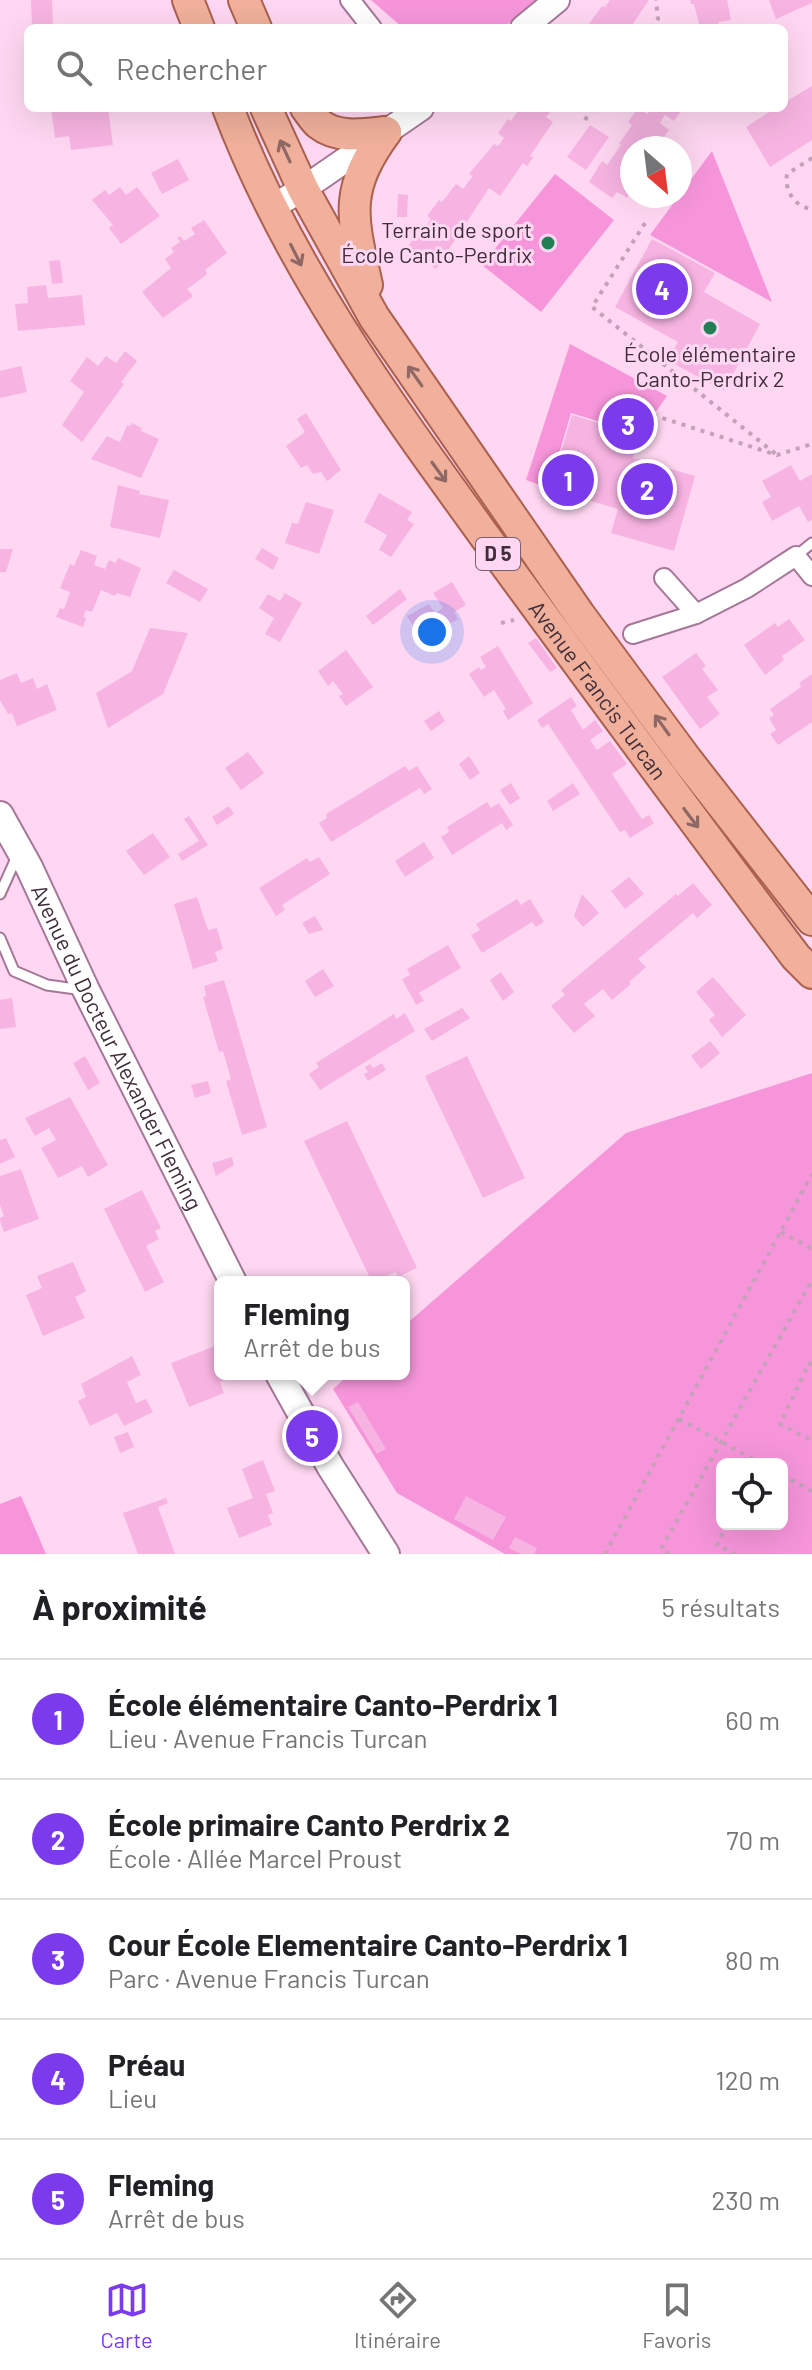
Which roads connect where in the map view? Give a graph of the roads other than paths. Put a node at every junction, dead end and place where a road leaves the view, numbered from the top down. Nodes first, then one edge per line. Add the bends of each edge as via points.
1 (188, 0) edge
2 (225, 0) edge
3 (244, 0) edge
4 (350, 0) edge
5 (557, 0) edge
6 (197, 24) edge
7 (234, 24) edge
8 (254, 24) edge
9 (369, 24) edge
10 (528, 24) edge
11 (230, 112) edge
12 (268, 112) edge
13 (309, 112) edge
14 (415, 112) edge
15 (386, 132) junction
16 (303, 189) junction
17 (272, 207) junction
18 (374, 317) junction
19 (812, 543) edge
20 (796, 556) junction
21 (812, 576) edge
22 (664, 578) dead end
23 (696, 614) junction
24 (633, 634) dead end
25 (0, 815) edge
26 (20, 851) junction
27 (0, 894) edge
28 (812, 920) edge
29 (0, 938) edge
30 (812, 973) edge
31 (86, 990) junction
32 (230, 1276) edge
33 (282, 1380) edge
34 (386, 1554) edge

1 - 6 main road
2 - 7 main road
3 - 8 main road
4 - 9 street
5 - 10 street
11 - 17 main road, Avenue Francis Turcan / D 5
16 -> 12 main road, Avenue Francis Turcan / D 5
13 - 15 main road via 320,125 339,132
14 - 15 street
15 - 16 street
15 - 18 main road via 357,181 354,208
16 - 17 street
16 - 18 main road, Avenue Francis Turcan / D 5
17 -> 30 main road, Avenue Francis Turcan / D 5 via 301,265 373,381 661,778
28 -> 18 main road, Avenue Francis Turcan / D 5 via 579,614
19 - 20 lane
20 - 21 street
20 - 23 street
22 - 23 street
23 - 24 street
25 - 26 main road, Avenue du Docteur Alexander Fleming
26 - 27 lane
26 - 31 main road, Avenue du Docteur Alexander Fleming
29 - 31 lane via 14,971 47,985
31 - 32 main road, Avenue du Docteur Alexander Fleming
33 - 34 main road

